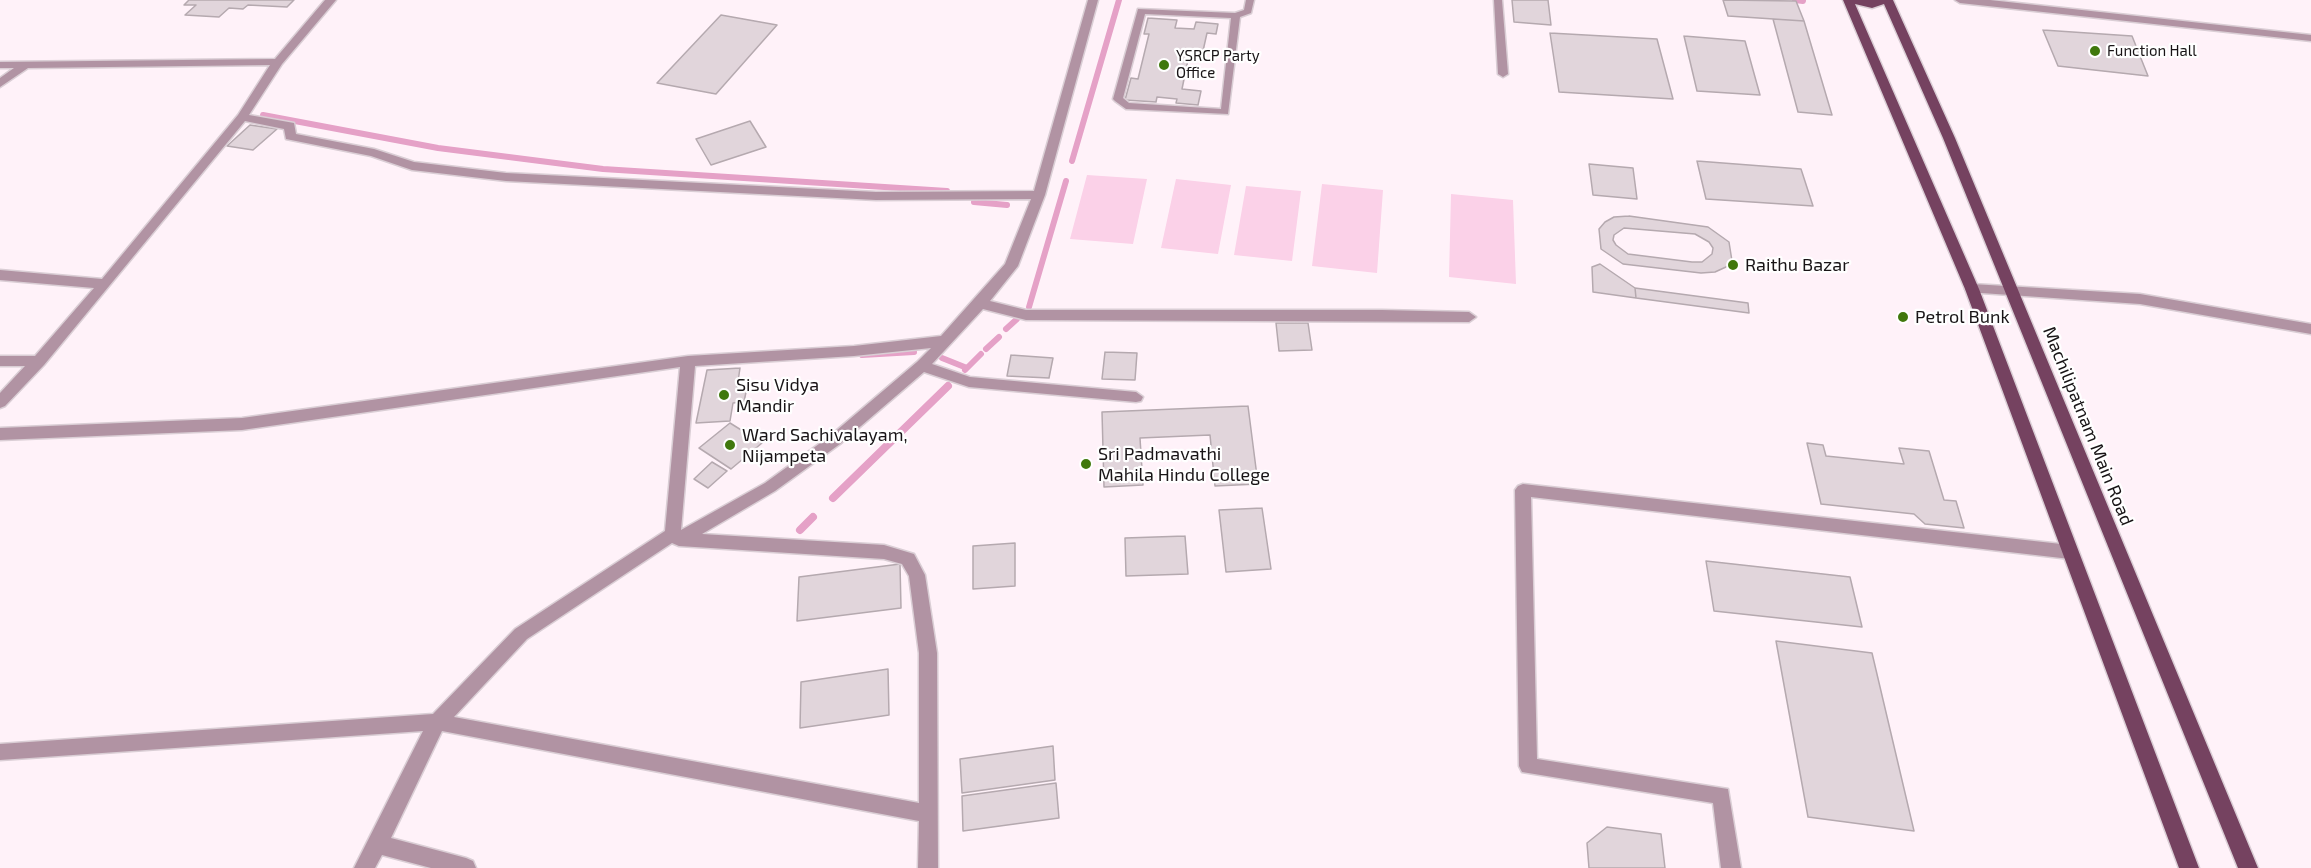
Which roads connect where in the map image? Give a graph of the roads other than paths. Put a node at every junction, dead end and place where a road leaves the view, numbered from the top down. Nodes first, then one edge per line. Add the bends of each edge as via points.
1 (331, 0) edge
2 (1093, 0) edge
3 (1250, 0) edge
4 (1498, 0) edge
5 (1849, 0) edge
6 (1887, 0) edge
7 (1960, 0) edge
8 (1236, 16) junction
9 (2311, 38) edge
10 (279, 62) junction
11 (0, 65) edge
12 (25, 65) junction
13 (1503, 74) dead end
14 (0, 84) edge
15 (242, 117) junction
16 (1039, 195) junction
17 (0, 275) edge
18 (105, 284) junction
19 (1972, 289) junction
20 (2012, 291) junction
21 (980, 304) junction
22 (1469, 317) dead end
23 (2311, 329) edge
24 (946, 341) junction
25 (0, 361) edge
26 (39, 361) junction
27 (688, 361) junction
28 (922, 366) junction
29 (1136, 397) dead end
30 (0, 402) edge
31 (0, 434) edge
32 (676, 537) junction
33 (2070, 552) junction
34 (437, 722) junction
35 (0, 752) edge
36 (926, 813) junction
37 (378, 844) junction
38 (364, 868) edge
39 (466, 868) edge
40 (928, 868) edge
41 (1731, 868) edge
42 (2189, 868) edge
43 (2248, 868) edge

1 - 10 street
2 - 16 street
3 - 8 lane via 1248,11
4 - 13 lane
5 - 6 main road, Machilipatnam Main Road via 1872,5
5 - 19 main road, Machilipatnam Main Road
6 - 20 main road, Machilipatnam Main Road
7 - 9 street
8 - 8 lane via 1225,112 1126,106 1118,99 1142,11
10 - 12 street
10 - 15 street
11 - 12 street
12 - 14 street
15 - 16 street via 290,126 290,136 374,153 412,166 506,177 876,196
15 - 18 street
16 - 21 street via 1011,266
17 - 18 street
18 - 26 street
19 - 20 street
19 - 33 main road, Machilipatnam Main Road
20 - 23 street via 2140,299
20 - 43 main road, Machilipatnam Main Road
21 - 22 street via 1026,315
21 - 24 street
24 - 27 street
24 - 28 street
25 - 26 street
26 - 30 street
27 - 31 street via 242,424
27 - 32 street
28 - 29 street via 969,382
28 - 32 street via 835,440 789,473
32 - 34 street via 521,634
32 - 36 street via 884,552 908,559 917,575 928,653
33 - 41 street via 1523,490 1528,766 1721,795
33 - 42 main road, Machilipatnam Main Road
34 - 35 street
34 - 36 street
34 - 37 street
36 - 40 street
37 - 38 street
37 - 39 street

